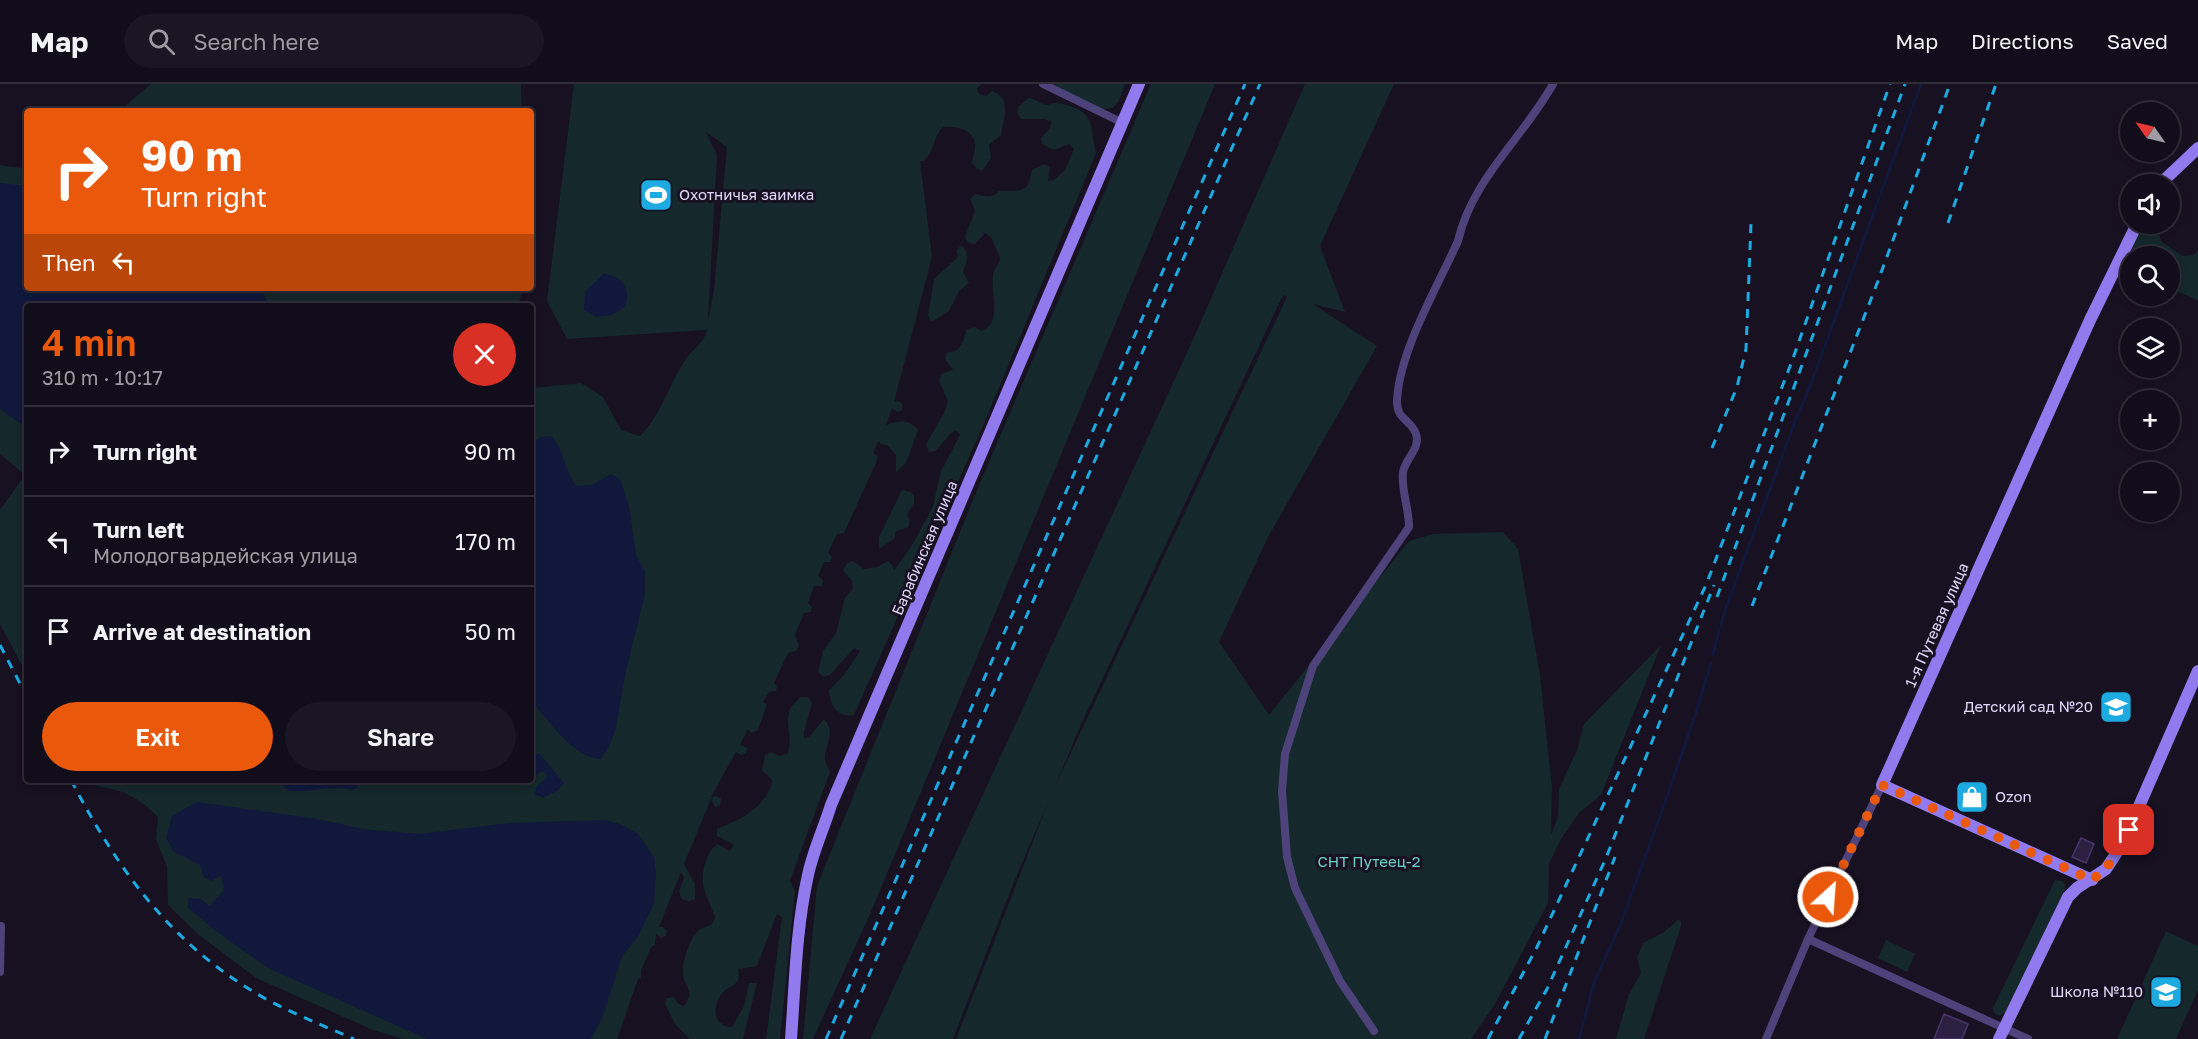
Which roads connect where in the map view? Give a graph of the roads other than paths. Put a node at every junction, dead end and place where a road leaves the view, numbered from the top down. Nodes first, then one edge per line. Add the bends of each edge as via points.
1 (1042, 84) edge
2 (1139, 84) edge
3 (1553, 84) edge
4 (1123, 123) junction
5 (2198, 148) edge
6 (2171, 174) edge
7 (2132, 234) edge
8 (2198, 671) edge
9 (1882, 785) junction
10 (2092, 880) junction
11 (2, 926) dead end
12 (1808, 939) junction
13 (0, 972) edge
14 (1374, 1031) dead end
15 (2002, 1034) edge
16 (791, 1039) edge
17 (1767, 1039) edge
18 (2028, 1039) edge

1 - 4 street
2 - 4 street, Барабинская улица
3 - 14 street via 1474,196 1409,349 1397,401 1398,411 1417,435 1417,445 1404,470 1409,527 1313,666 1285,754 1282,791 1287,857 1295,888 1340,981
4 - 16 street, Барабинская улица via 831,805 805,893
5 - 6 street
7 - 9 street, 1-я Путевая улица
8 - 10 street via 2123,843 2106,869
9 - 10 street
9 - 12 street, 1-я Путевая улица
10 - 15 street via 2068,897
11 - 13 street
12 - 15 street
12 - 17 street, 1-я Путевая улица
15 - 18 street

